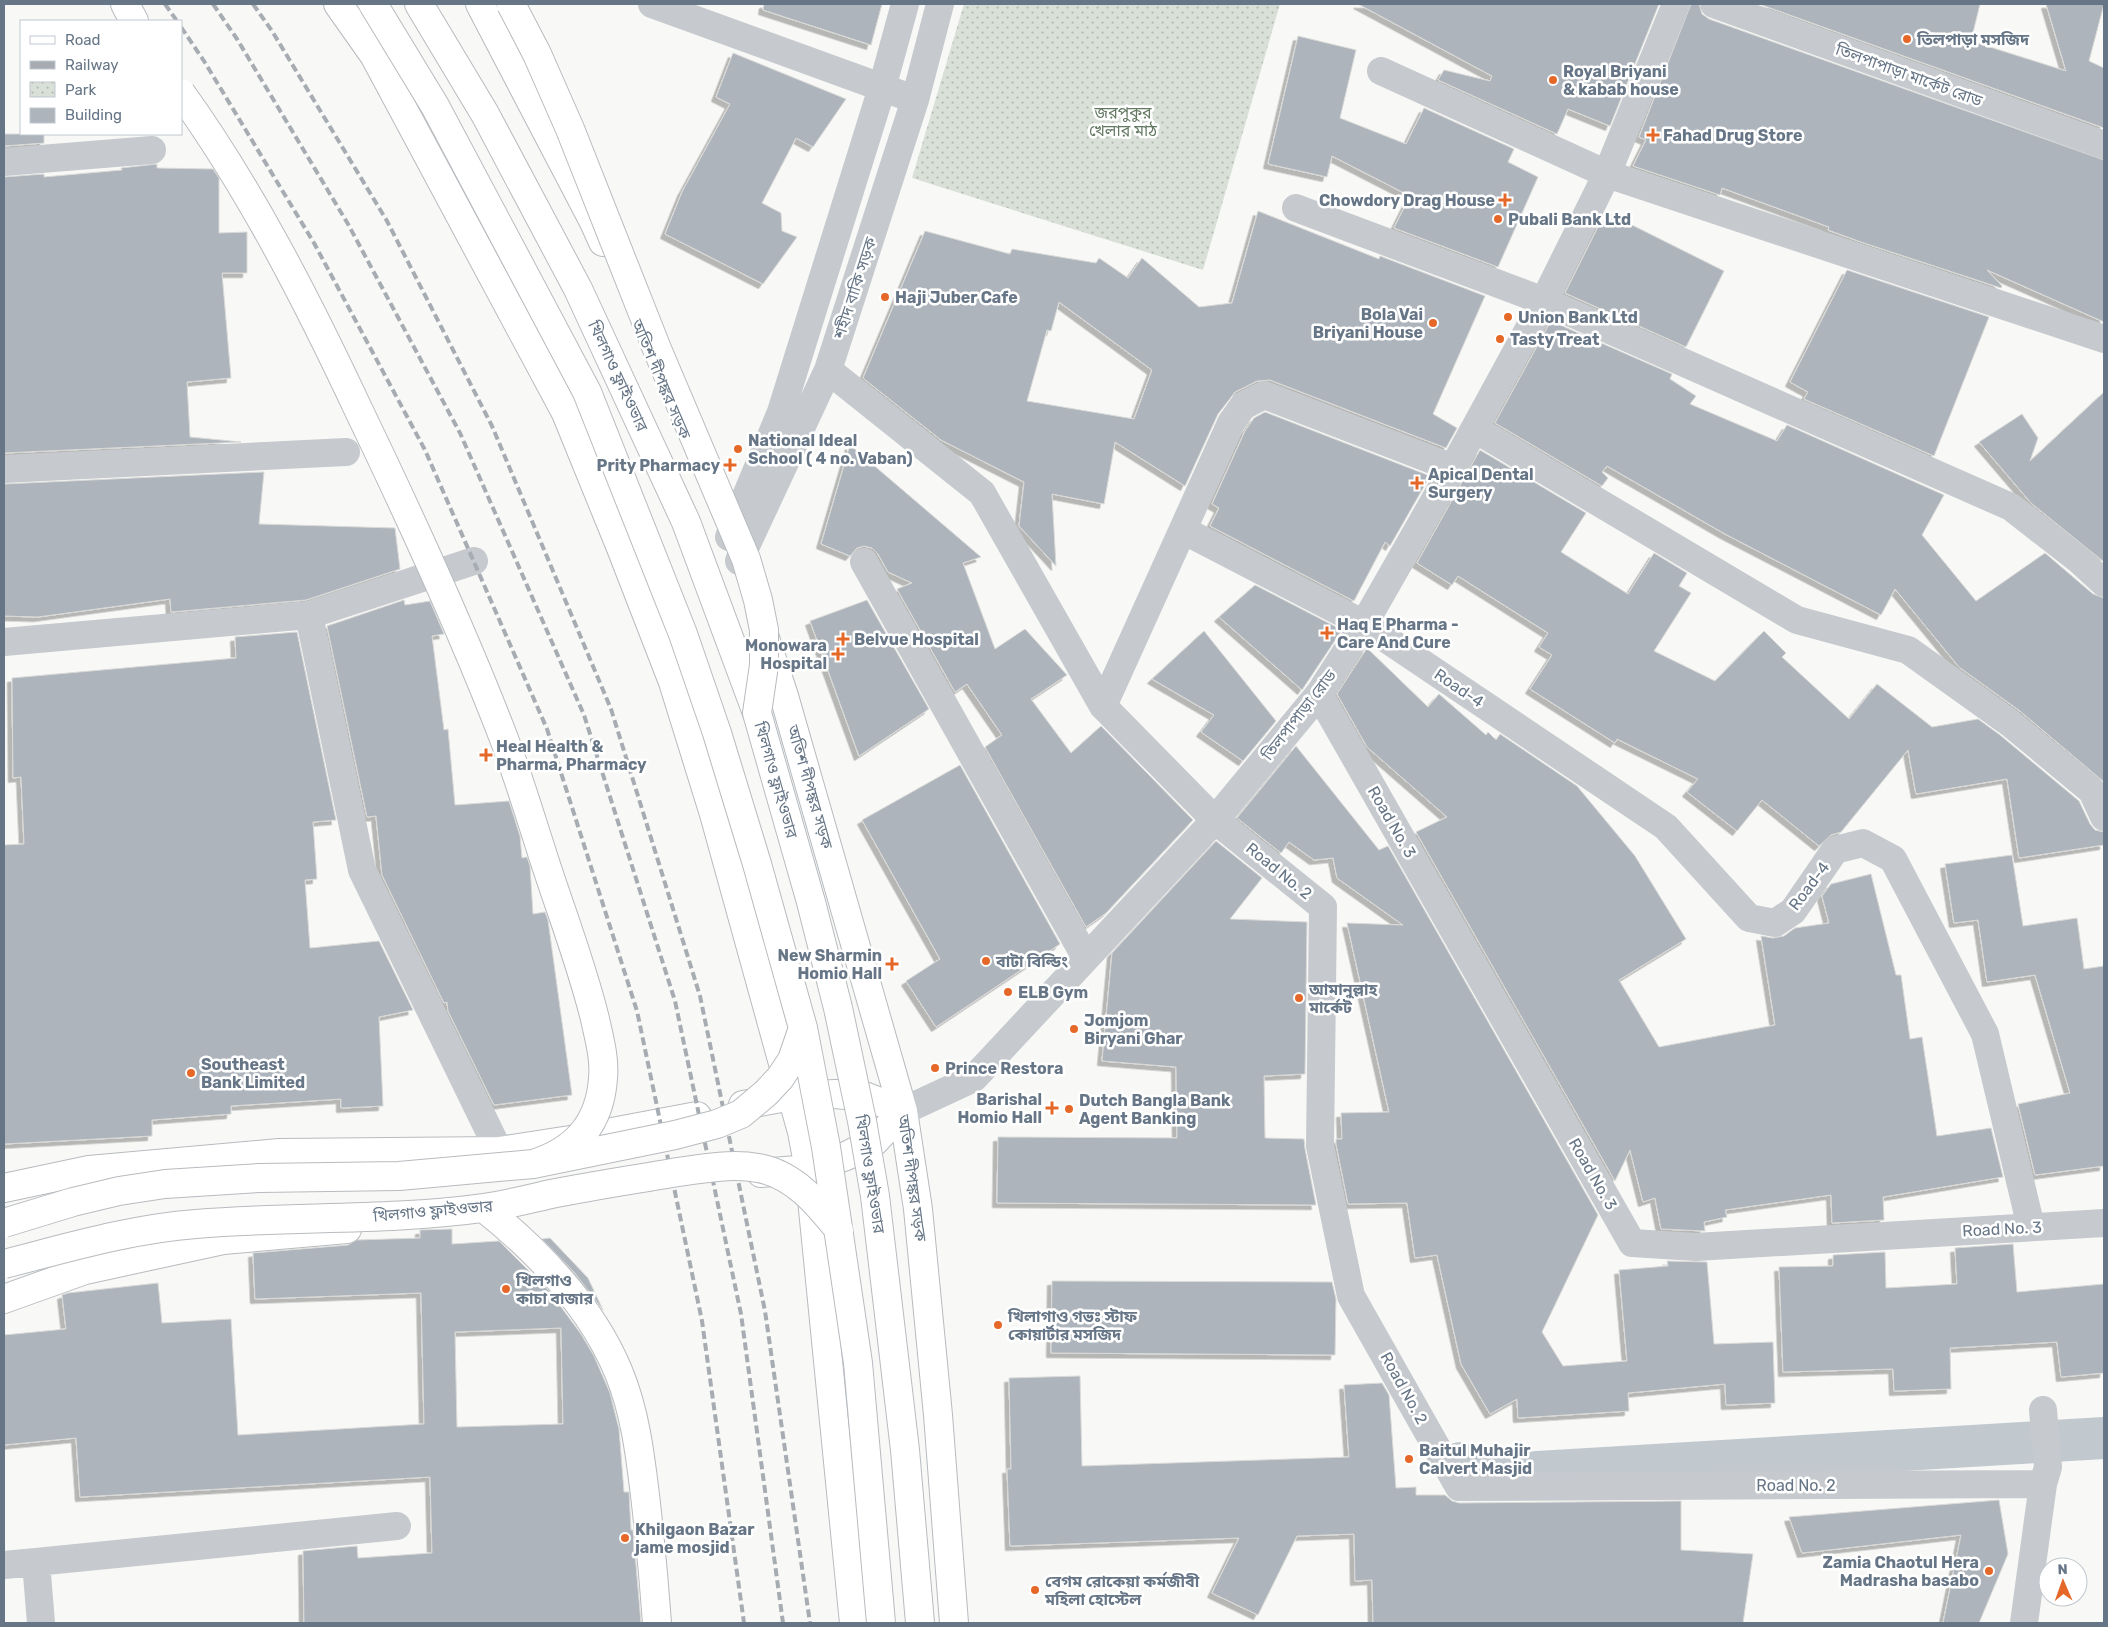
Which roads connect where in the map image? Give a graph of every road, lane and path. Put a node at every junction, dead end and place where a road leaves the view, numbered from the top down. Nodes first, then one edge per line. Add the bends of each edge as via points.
1 (125, 4) edge
2 (338, 4) edge
3 (373, 4) edge
4 (419, 4) edge
5 (480, 4) edge
6 (510, 4) edge
7 (652, 4) edge
8 (905, 4) edge
9 (940, 4) edge
10 (1676, 4) edge
11 (1714, 4) edge
12 (133, 20) edge
13 (1380, 72) dead end
14 (882, 88) junction
15 (182, 93) edge
16 (915, 100) junction
17 (2104, 146) edge
18 (152, 150) dead end
19 (4, 162) edge
20 (1607, 174) junction
21 (1296, 208) dead end
22 (1544, 301) junction
23 (2104, 339) edge
24 (828, 370) junction
25 (1475, 429) junction
26 (346, 452) dead end
27 (1453, 468) junction
28 (4, 469) edge
29 (1183, 530) junction
30 (734, 549) junction
31 (474, 561) dead end
32 (864, 562) dead end
33 (2104, 583) edge
34 (309, 615) junction
35 (1364, 624) junction
36 (4, 642) edge
37 (1319, 694) junction
38 (1103, 706) junction
39 (757, 712) junction
40 (2104, 817) edge
41 (1215, 820) junction
42 (1086, 958) junction
43 (803, 1028) junction
44 (792, 1096) junction
45 (903, 1111) junction
46 (499, 1151) junction
47 (533, 1164) junction
48 (809, 1169) junction
49 (4, 1188) edge
50 (484, 1208) junction
51 (4, 1223) edge
52 (2104, 1223) edge
53 (2031, 1227) junction
54 (839, 1230) junction
55 (4, 1264) edge
56 (4, 1299) edge
57 (2043, 1410) dead end
58 (2046, 1476) junction
59 (397, 1526) dead end
60 (36, 1562) junction
61 (4, 1565) edge
62 (41, 1623) edge
63 (657, 1623) edge
64 (854, 1623) edge
65 (881, 1623) edge
66 (920, 1623) edge
67 (954, 1623) edge
68 (2024, 1623) edge

1 - 12 main road
2 - 44 main road via 374,55 566,412 673,682 714,814
3 - 43 main road, bridge via 435,106 587,392 684,634 754,854
4 - 39 main road, খিলগাও ফ্লাইওভার via 485,114 578,290 686,522
5 - 30 main road, অতিশ দীপঙ্কর সড়ক via 594,222
6 - 39 main road, bridge via 537,54 566,121 746,559 764,630 764,665
7 - 14 street
8 - 14 street, শহীদ বাকি সড়ক
9 - 16 street, শহীদ বাকি সড়ক
10 - 20 street, তিলপাপাড়া রোড
11 - 17 street, তিলপাপাড়া মার্কেট রোড
13 - 20 street
14 - 16 street
14 - 30 street, শহীদ বাকি সড়ক via 781,412
15 - 47 main road, bridge via 215,140 256,210 327,343 421,540 506,744 588,991 604,1061 601,1093 586,1131 577,1141 564,1152
16 - 24 street, শহীদ বাকি সড়ক
18 - 19 street
20 - 22 street, তিলপাপাড়া রোড
20 - 23 street
21 - 22 street
22 - 25 street, তিলপাপাড়া রোড
22 - 33 street via 2011,507
24 - 30 street, শহীদ বাকি সড়ক
24 - 38 street via 982,493
25 - 27 street, তিলপাপাড়া রোড
25 - 40 street via 1797,620 1908,650 2010,723 2092,790
26 - 28 street
27 - 29 street via 1264,395 1242,406
27 - 35 street, তিলপাপাড়া রোড
29 - 35 street, Road-4
29 - 38 street
30 - 45 main road, অতিশ দীপঙ্কর সড়ক via 784,696
31 - 34 street
32 - 42 street
34 - 36 street
34 - 46 street via 362,870
35 - 37 street, তিলপাপাড়া রোড
35 - 53 street, Road-4 via 1666,827 1750,918 1775,923 1793,911 1835,850 1863,842 1893,859 1985,1034
37 - 41 street, তিলপাপাড়া রোড
37 - 53 street, Road No. 3 via 1632,1243 1696,1247
38 - 41 street
39 - 66 main road, খিলগাও ফ্লাইওভার, bridge via 811,902 862,1121 885,1273
41 - 42 street, তিলপাপাড়া রোড
41 - 58 street, Road No. 2 via 1323,907 1320,1146 1352,1296 1459,1487
42 - 45 street, তিলপাপাড়া রোড via 974,1078
43 - 47 main road, bridge via 792,1060 780,1078 741,1114 675,1135
43 - 54 main road, bridge
44 - 45 main road via 834,1094 866,1097
44 - 46 main road via 652,1126
44 - 48 main road
45 - 48 main road via 874,1142
45 - 67 main road, অতিশ দীপঙ্কর সড়ক via 918,1210
46 - 49 main road via 279,1153 89,1170
47 - 51 main road, bridge via 399,1176 259,1178 164,1184 82,1200
48 - 56 main road via 673,1183 443,1220 223,1240 85,1270
48 - 64 main road
50 - 54 main road, খিলগাও ফ্লাইওভার, bridge via 687,1171 757,1167 783,1176 799,1186
50 - 55 main road, খিলগাও ফ্লাইওভার, bridge via 195,1224 137,1232
50 - 63 main road, bridge via 517,1235 574,1297 619,1373 640,1450
52 - 53 street, Road No. 3
54 - 65 main road, bridge via 858,1363
57 - 58 street
58 - 68 street
59 - 60 street
60 - 61 street
60 - 62 street

